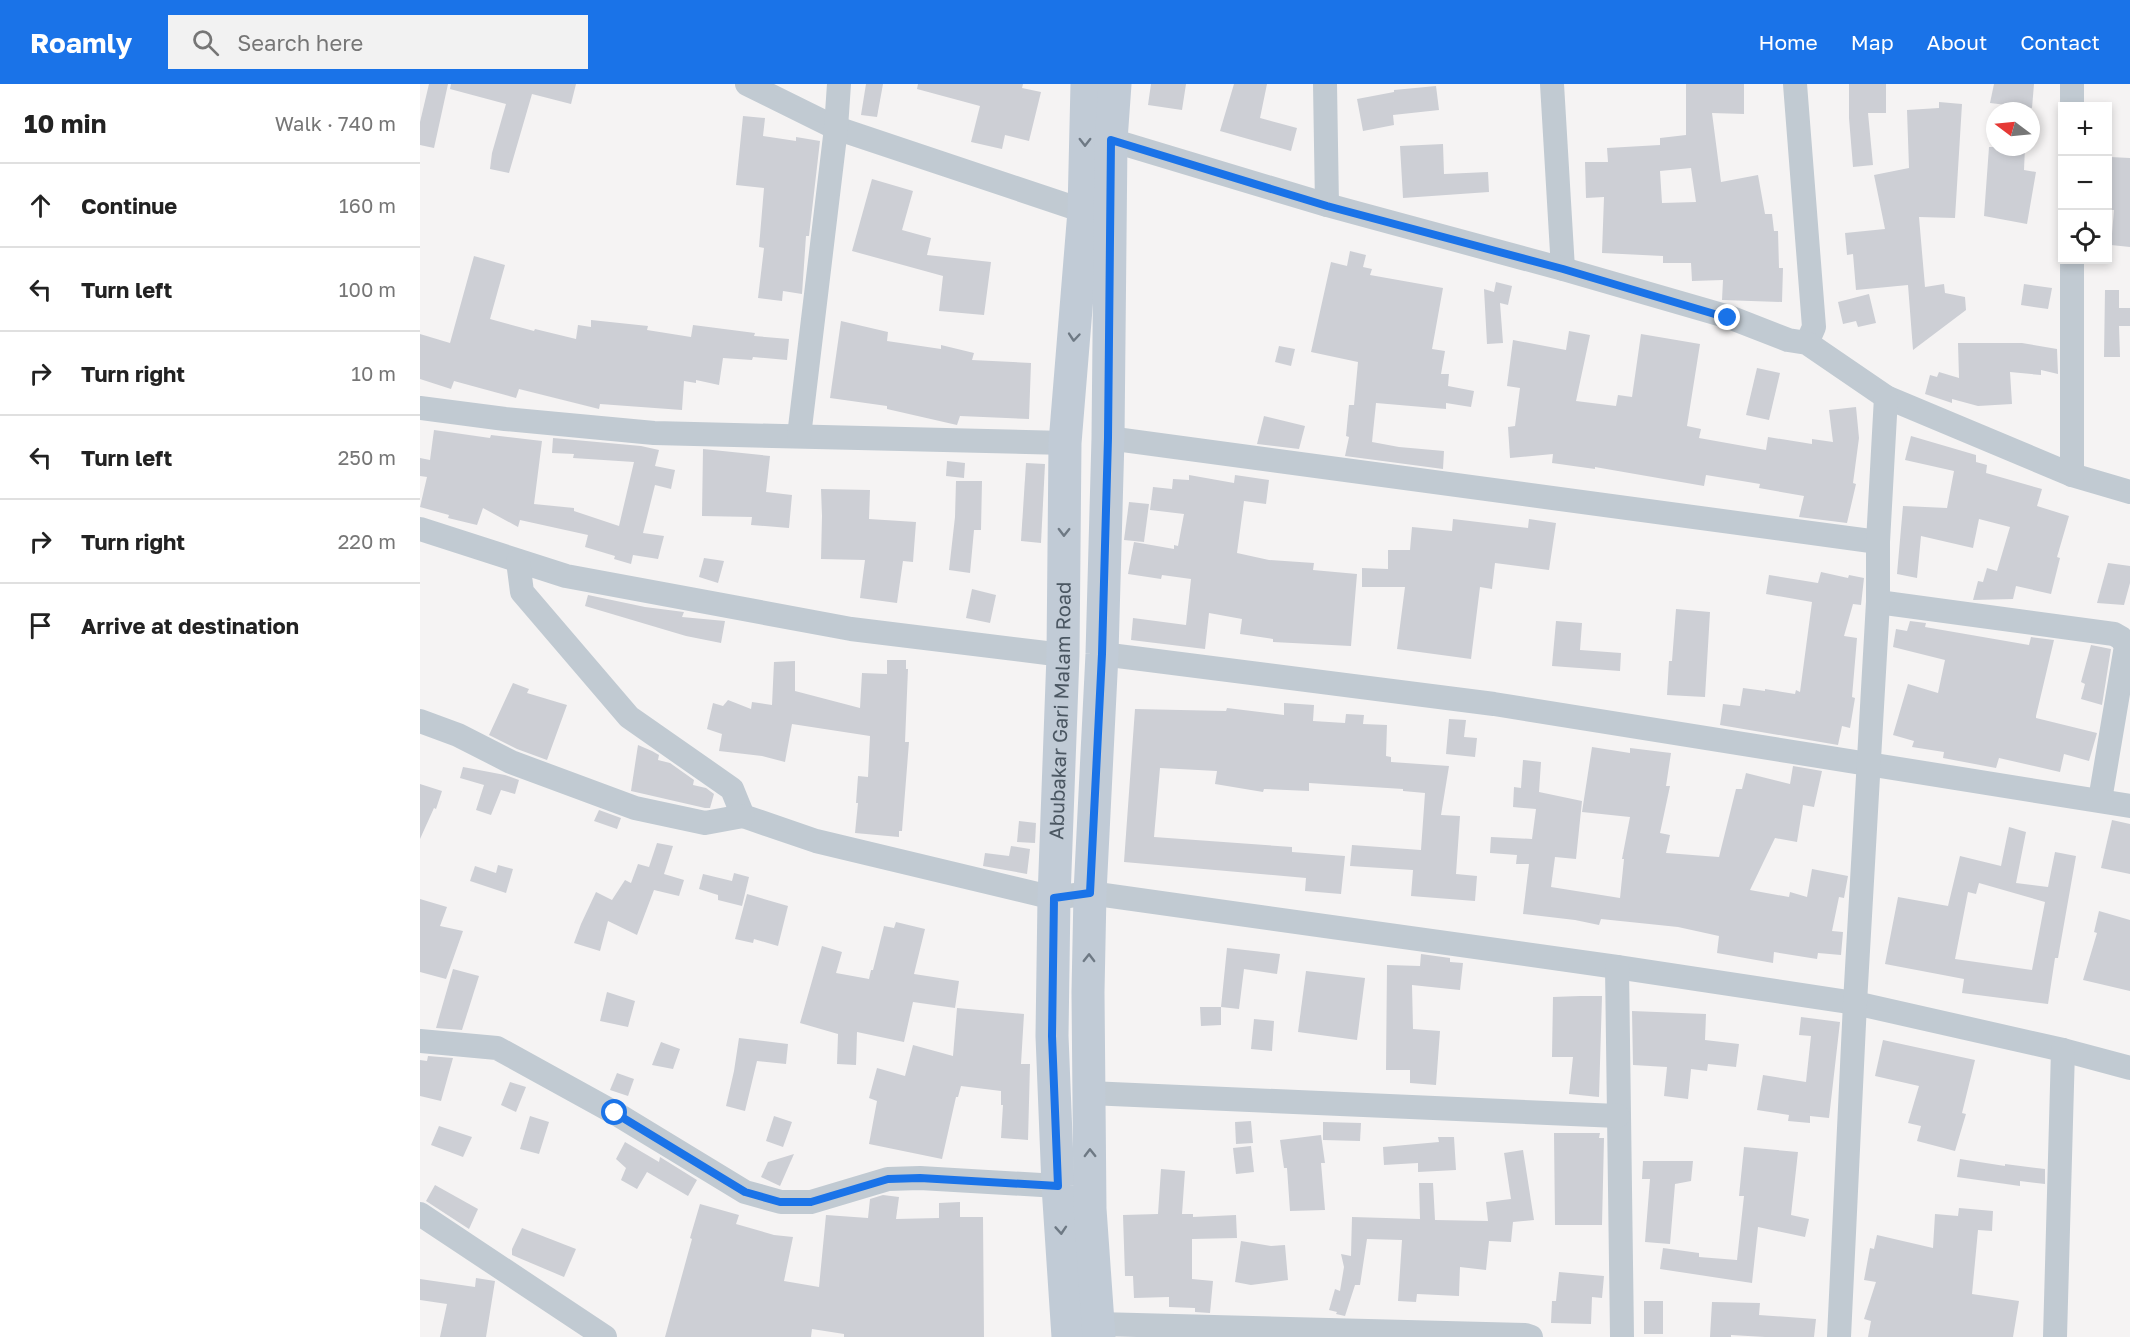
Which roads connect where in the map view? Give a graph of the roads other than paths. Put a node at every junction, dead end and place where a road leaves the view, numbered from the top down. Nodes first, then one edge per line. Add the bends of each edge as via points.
1 (747, 84) edge
2 (839, 84) edge
3 (1087, 84) edge
4 (1115, 84) edge
5 (1325, 84) edge
6 (1552, 84) edge
7 (1795, 84) edge
8 (2072, 84) edge
9 (2072, 102) edge
10 (836, 128) junction
11 (1111, 140) junction
12 (1327, 206) junction
13 (1084, 211) junction
14 (2072, 264) edge
15 (1563, 269) junction
16 (1807, 343) junction
17 (1886, 397) junction
18 (420, 408) edge
19 (799, 436) junction
20 (1108, 438) junction
21 (1065, 443) junction
22 (2072, 475) junction
23 (2130, 492) edge
24 (420, 529) edge
25 (1878, 542) junction
26 (518, 561) junction
27 (1878, 602) junction
28 (1102, 654) junction
29 (1063, 655) junction
30 (420, 721) edge
31 (1868, 765) junction
32 (2100, 800) junction
33 (2130, 806) edge
34 (743, 816) junction
35 (1090, 893) junction
36 (1054, 898) junction
37 (1617, 967) junction
38 (1854, 1003) junction
39 (420, 1041) edge
40 (2063, 1050) junction
41 (2130, 1068) edge
42 (1089, 1093) junction
43 (1618, 1116) junction
44 (1058, 1186) junction
45 (420, 1214) edge
46 (1099, 1331) edge
47 (605, 1337) edge
48 (1068, 1337) edge
49 (1531, 1337) edge
50 (1622, 1337) edge
51 (1839, 1337) edge
52 (2055, 1337) edge

1 - 10 street
2 - 10 street
3 -> 13 street, Abubakar Gari Malam Road
4 - 11 street
5 - 12 street
6 - 15 street
7 - 16 street via 1814,327
8 - 9 street
10 - 13 street
10 - 19 street
11 - 12 street
11 - 20 street
12 - 15 street
13 -> 21 street, Abubakar Gari Malam Road
14 - 22 street
15 - 16 street
16 - 17 street
17 - 22 street
17 - 25 street
18 - 19 street via 654,433
19 - 21 street
20 - 25 street
20 - 28 street
21 -> 29 street, Abubakar Gari Malam Road
22 - 23 street
24 - 26 street
25 - 27 street
26 - 29 street via 566,576 851,629
26 - 34 street via 522,592 629,717 732,789
27 - 31 street
27 - 32 street via 2121,638 2127,646
28 - 31 street via 1494,704
28 - 35 street
29 - 36 street, Abubakar Gari Malam Road
30 - 34 street via 511,762 635,808 705,823
31 - 32 street
31 - 38 street
32 - 33 street
34 - 36 street via 816,841
35 - 36 street
35 - 37 street
42 -> 35 street
36 - 44 street, Abubakar Gari Malam Road via 1052,1036
37 - 38 street
37 - 43 street
38 - 40 street
38 - 51 street
39 - 44 street via 497,1048 615,1113 745,1192 780,1202 811,1202 888,1179
40 - 41 street
40 - 52 street
42 - 43 street
46 -> 42 street via 1090,1209
43 - 50 street
44 -> 48 street, Abubakar Gari Malam Road
45 - 47 street
46 - 49 street

